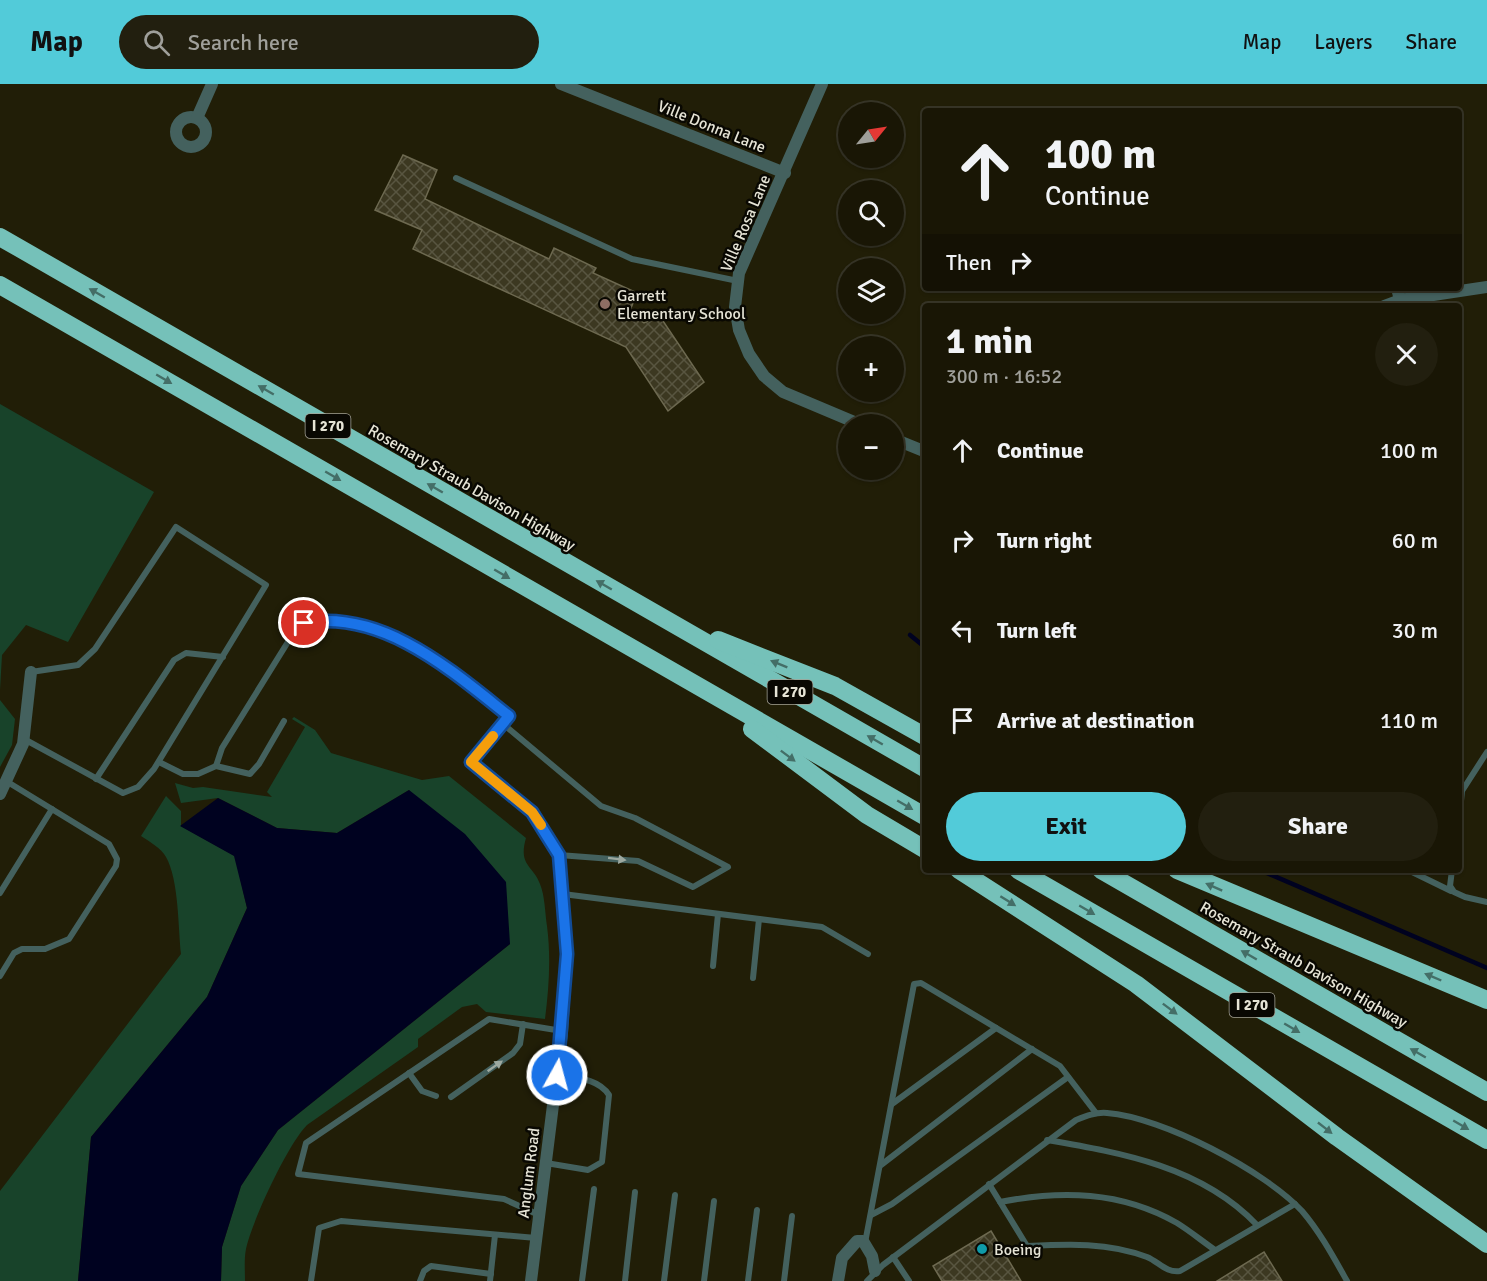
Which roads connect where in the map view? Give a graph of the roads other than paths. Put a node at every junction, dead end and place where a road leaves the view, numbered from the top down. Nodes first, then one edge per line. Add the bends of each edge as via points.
1 (212, 84) edge
2 (561, 84) edge
3 (822, 84) edge
4 (197, 118) dead end
5 (784, 173) junction
6 (456, 178) dead end
7 (0, 237) edge
8 (738, 281) junction
9 (0, 285) edge
10 (1487, 287) edge
11 (1462, 289) edge
12 (1436, 291) edge
13 (1398, 294) edge
14 (838, 415) edge
15 (904, 443) edge
16 (922, 450) edge
17 (655, 615) junction
18 (223, 657) junction
19 (32, 672) joint
20 (690, 682) junction
21 (284, 721) dead end
22 (503, 724) junction
23 (922, 735) edge
24 (24, 739) junction
25 (1487, 752) edge
26 (159, 762) junction
27 (216, 766) junction
28 (922, 767) edge
29 (96, 778) junction
30 (1462, 778) edge
31 (1468, 780) junction
32 (6, 781) junction
33 (1462, 791) edge
34 (0, 794) edge
35 (52, 809) junction
36 (922, 815) edge
37 (922, 848) edge
38 (559, 855) junction
39 (964, 873) edge
40 (1023, 873) edge
41 (1106, 873) edge
42 (1184, 873) edge
43 (1414, 873) edge
44 (1452, 873) edge
45 (1454, 892) junction
46 (0, 893) edge
47 (562, 894) junction
48 (1487, 902) edge
49 (718, 914) junction
50 (759, 919) junction
51 (868, 954) dead end
52 (713, 966) dead end
53 (0, 976) edge
54 (753, 978) dead end
55 (1487, 1000) edge
56 (523, 1024) junction
57 (996, 1028) junction
58 (562, 1031) junction
59 (1032, 1049) junction
60 (409, 1073) junction
61 (557, 1075) junction
62 (1068, 1077) junction
63 (1487, 1092) edge
64 (435, 1096) dead end
65 (452, 1097) dead end
66 (892, 1104) junction
67 (1096, 1113) junction
68 (1047, 1140) junction
69 (1487, 1140) edge
70 (546, 1163) junction
71 (880, 1165) junction
72 (989, 1184) junction
73 (594, 1189) dead end
74 (635, 1192) dead end
75 (675, 1196) dead end
76 (714, 1201) dead end
77 (1000, 1202) junction
78 (1294, 1204) junction
79 (757, 1210) dead end
80 (539, 1215) junction
81 (871, 1215) junction
82 (792, 1216) dead end
83 (1257, 1225) junction
84 (495, 1235) junction
85 (536, 1238) junction
86 (865, 1243) junction
87 (1487, 1244) edge
88 (1215, 1250) junction
89 (893, 1257) junction
90 (871, 1276) edge
91 (490, 1277) edge
92 (907, 1280) edge
93 (311, 1281) edge
94 (420, 1281) edge
95 (531, 1281) edge
96 (582, 1281) edge
97 (625, 1281) edge
98 (664, 1281) edge
99 (704, 1281) edge
100 (748, 1281) edge
101 (784, 1281) edge
102 (838, 1281) edge
103 (862, 1281) edge
104 (1347, 1281) edge

1 - 4 street
2 - 5 street, Ville Donna Lane
3 - 5 street, Ville Rosa Lane
5 - 8 street, Ville Rosa Lane
6 - 8 lane via 632,259
17 -> 7 highway, Rosemary Straub Davison Highway / I 270
8 - 14 street, Ville Rosa Lane via 735,307 739,330 764,376 783,392
9 -> 20 highway, I 270
10 - 11 street
12 - 13 street
15 - 16 street
23 -> 17 highway via 835,686
28 -> 17 highway, Rosemary Straub Davison Highway / I 270
18 - 19 lane via 266,585 176,527 94,649 78,664
18 - 26 lane
18 - 29 lane via 186,652 174,660
19 - 24 street
20 -> 36 highway, I 270
20 -> 37 highway via 867,815
21 - 27 lane via 250,774
22 - 27 lane via 509,716 422,650 370,627 319,620 296,629 222,748
22 - 38 lane via 471,762 532,812
38 -> 22 lane via 638,861 693,887 728,867 635,818 601,806
24 - 29 lane
24 - 32 street
25 - 31 lane
26 - 27 lane via 183,774 198,774
26 - 29 lane via 138,788 123,793
30 - 31 lane
31 - 33 lane
32 - 34 street
32 - 35 lane
35 - 46 lane
35 - 53 lane via 109,844 117,859 116,866 69,939 45,950 22,949 14,953
38 - 47 street, Anglum Road
39 -> 87 highway via 1137,984 1337,1137
40 -> 69 highway, I 270
63 -> 41 highway, Rosemary Straub Davison Highway / I 270
55 -> 42 highway
43 - 45 lane
44 - 45 lane via 1450,886
45 - 48 lane
47 - 49 lane
47 - 58 street, Anglum Road via 567,954
49 - 50 lane
49 - 52 lane
50 - 51 lane via 822,927
50 - 54 lane
56 - 58 lane
56 - 60 lane via 489,1019
65 -> 56 lane via 513,1053 520,1044
57 - 59 lane
57 - 66 lane
57 - 66 lane via 921,983 914,984
58 - 61 street, Anglum Road
59 - 62 lane via 1060,1066
59 - 71 lane
60 - 64 lane via 422,1091
60 - 80 lane via 306,1143 298,1174 504,1199
61 - 70 street, Anglum Road
61 - 70 lane via 594,1082 609,1095 602,1162 588,1170
62 - 67 lane
62 - 81 lane via 892,1204
66 - 71 lane
67 - 68 lane via 1076,1120
67 - 78 lane via 1109,1112 1204,1143
68 - 72 lane
68 - 83 lane via 1157,1164 1196,1179 1238,1205
70 - 80 street, Anglum Road
71 - 81 lane
72 - 77 lane
72 - 89 lane
73 - 96 lane
74 - 97 lane
75 - 98 lane
76 - 99 lane
77 - 88 lane via 1041,1194 1085,1194 1143,1208 1177,1223
77 - 88 lane via 1027,1246 1107,1246 1148,1257 1172,1272
78 - 83 lane
78 - 104 lane via 1324,1242
79 - 100 lane
80 - 85 street, Anglum Road
81 - 86 lane
82 - 101 lane
83 - 88 lane
84 - 85 lane
84 - 91 lane
84 - 93 lane via 381,1223 326,1224 319,1228
85 - 95 street, Anglum Road
86 - 90 street via 872,1256
86 - 102 street via 857,1241 851,1245 842,1258
89 - 90 lane
89 - 92 lane
90 - 103 lane
91 - 94 lane via 431,1266

